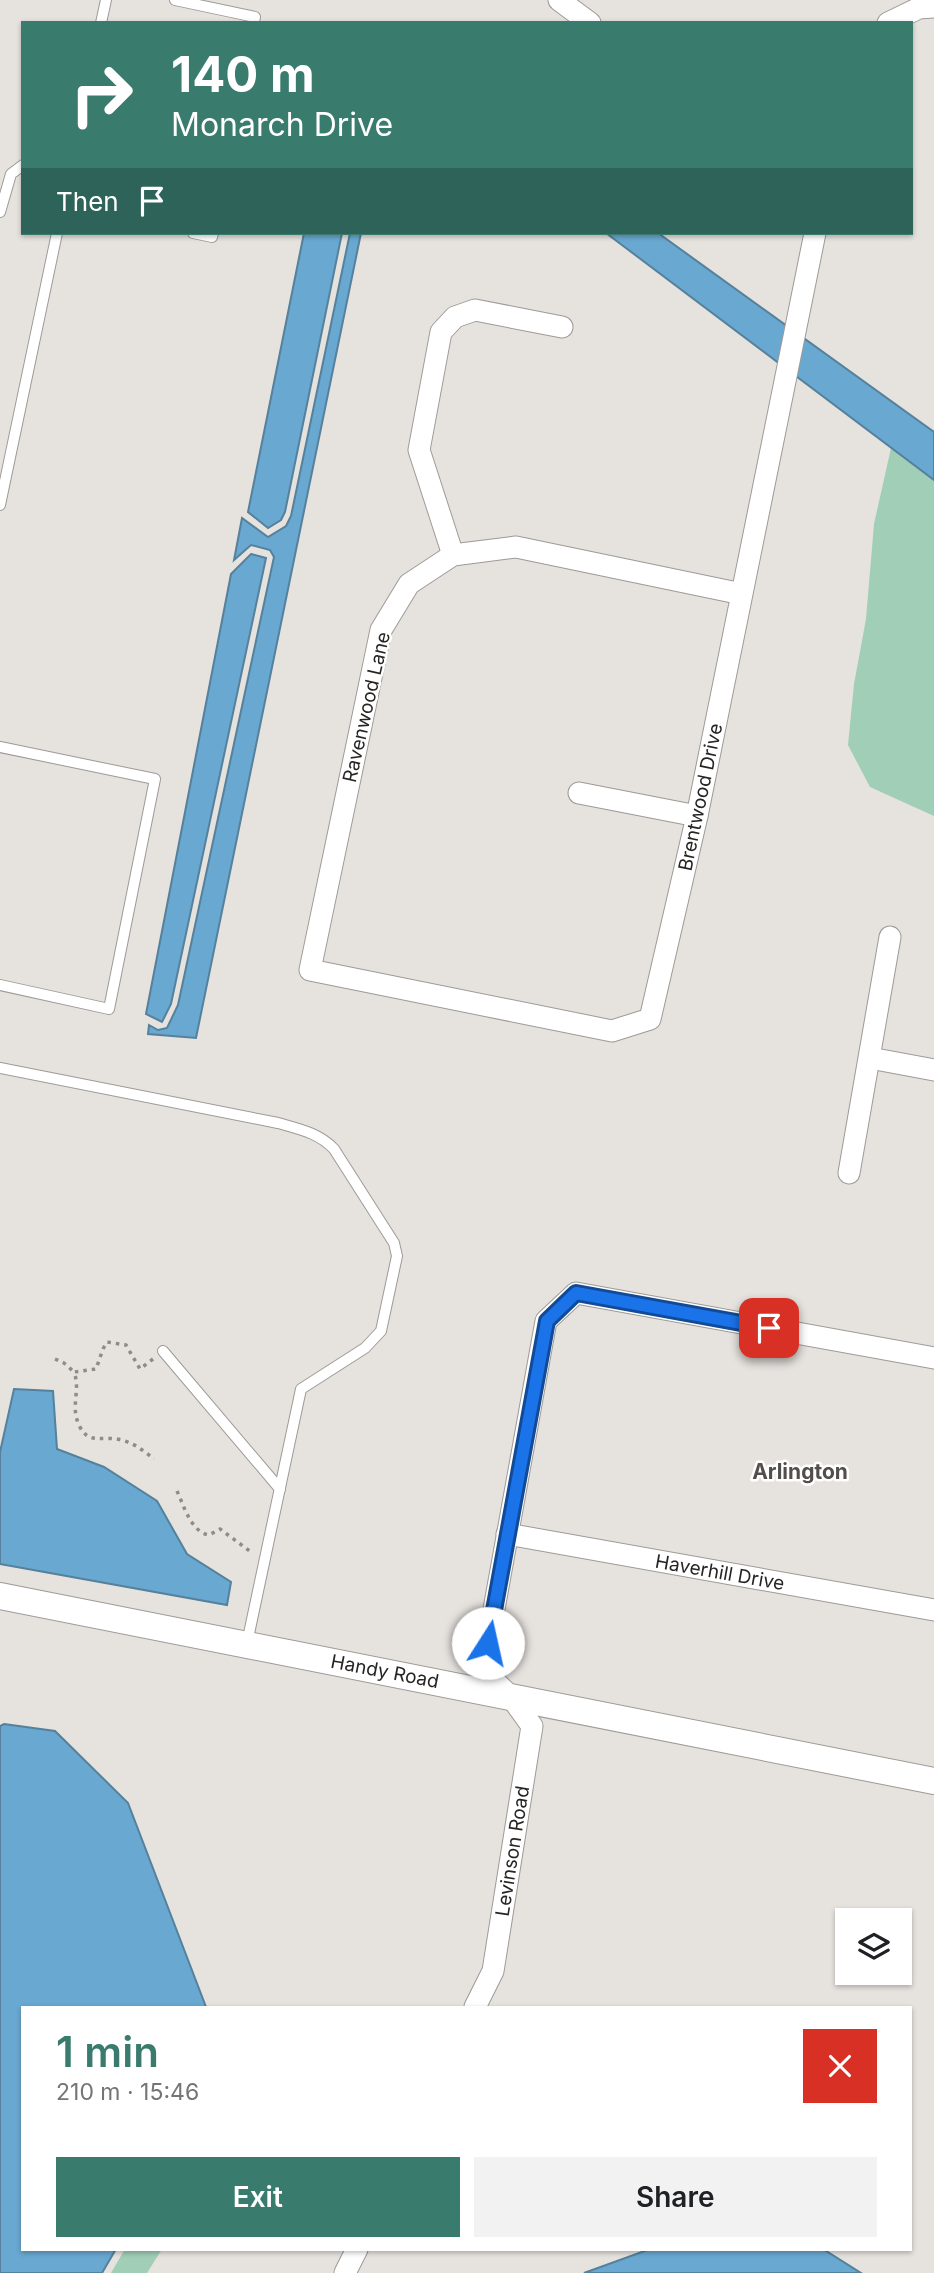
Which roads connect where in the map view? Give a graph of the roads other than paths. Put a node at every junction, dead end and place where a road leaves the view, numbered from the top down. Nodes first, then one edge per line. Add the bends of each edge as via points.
1 (106, 0) edge
2 (175, 0) edge
3 (559, 0) edge
4 (923, 5) edge
5 (101, 21) edge
6 (254, 21) edge
7 (587, 21) edge
8 (892, 21) edge
9 (21, 167) edge
10 (0, 212) edge
11 (57, 235) edge
12 (815, 235) edge
13 (562, 327) dead end
14 (0, 505) edge
15 (453, 555) junction
16 (742, 594) junction
17 (0, 747) edge
18 (579, 793) dead end
19 (697, 816) junction
20 (890, 937) dead end
21 (310, 970) joint
22 (0, 985) edge
23 (870, 1058) junction
24 (0, 1068) edge
25 (934, 1070) edge
26 (849, 1173) dead end
27 (163, 1351) road end
28 (934, 1358) edge
29 (280, 1489) junction
30 (507, 1534) junction
31 (0, 1596) edge
32 (934, 1610) edge
33 (247, 1643) junction
34 (511, 1697) junction
35 (934, 1781) edge
36 (476, 2006) edge
37 (356, 2251) edge
38 (345, 2273) edge

1 - 5 lane
2 - 6 lane via 255,17
3 - 7 street
4 - 8 street
9 - 10 lane via 12,174
11 - 14 lane
12 - 16 street, Brentwood Drive
13 - 15 street via 475,310 455,317 441,332 419,450
15 - 16 street, Ravenwood Lane via 516,547
15 - 21 street, Ravenwood Lane via 409,584 381,630
16 - 19 street, Brentwood Drive
17 - 22 lane via 155,779 109,1009
18 - 19 street
19 - 21 street, Brentwood Drive via 650,1019 612,1031
20 - 23 street
23 - 25 street
23 - 26 street
24 - 29 lane via 278,1123 309,1131 334,1149 385,1226 397,1256 381,1331 365,1348 301,1389
27 - 29 lane
28 - 30 street via 576,1293 547,1321
29 - 33 lane
30 - 32 street, Haverhill Drive
30 - 34 street, Levinson Road via 483,1670
31 - 33 street, Handy Road
33 - 34 street, Handy Road
34 - 35 street, Handy Road
34 - 36 street, Levinson Road via 532,1726 493,1971
37 - 38 street

